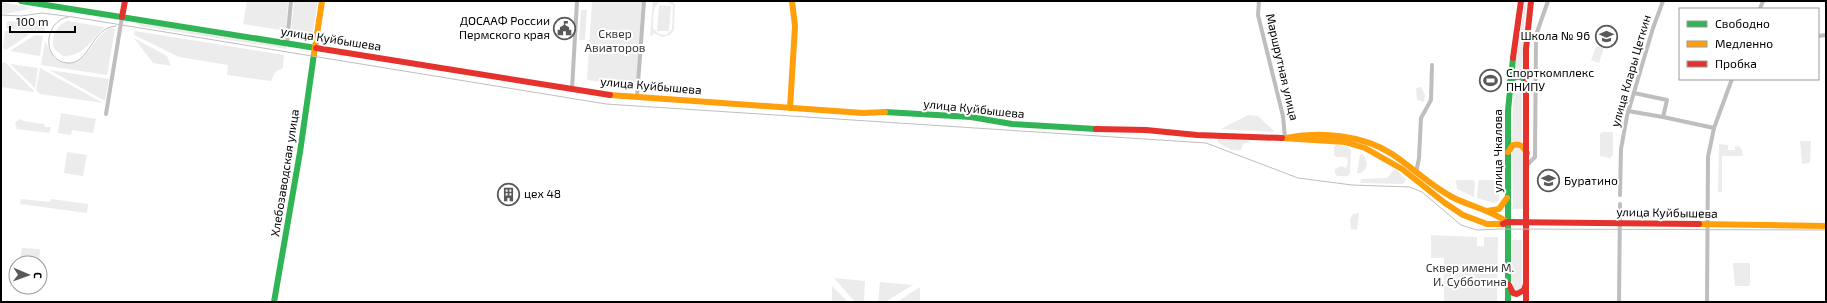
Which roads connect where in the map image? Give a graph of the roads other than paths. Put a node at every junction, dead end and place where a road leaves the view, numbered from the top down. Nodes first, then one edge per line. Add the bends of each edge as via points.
1 (21, 1) edge
2 (125, 1) edge
3 (291, 1) edge
4 (322, 1) edge
5 (577, 1) edge
6 (644, 1) edge
7 (792, 1) edge
8 (1259, 1) edge
9 (1521, 1) edge
10 (1531, 1) edge
11 (1548, 1) edge
12 (1663, 1) edge
13 (122, 17) junction
14 (1528, 29) junction
15 (1536, 35) junction
16 (287, 43) junction
17 (314, 48) junction
18 (1432, 65) dead end
19 (1732, 80) edge
20 (1510, 81) junction
21 (1526, 83) junction
22 (572, 89) junction
23 (1634, 93) junction
24 (637, 98) junction
25 (790, 108) junction
26 (1628, 111) junction
27 (106, 114) dead end
28 (1663, 117) junction
29 (1670, 119) junction
30 (1669, 125) dead end
31 (1714, 128) junction
32 (1285, 138) junction
33 (1508, 152) junction
34 (1527, 153) junction
35 (1527, 165) junction
36 (1416, 174) junction
37 (1509, 194) junction
38 (1620, 195) dead end
39 (1620, 204) dead end
40 (1483, 211) junction
41 (1508, 222) junction
42 (1527, 222) junction
43 (1620, 224) junction
44 (1708, 225) junction
45 (1826, 226) edge
46 (1527, 281) junction
47 (1508, 283) junction
48 (274, 302) edge
49 (1508, 302) edge
50 (1526, 302) edge
51 (1619, 302) edge
52 (1707, 302) edge

1 - 13 main road, улица Куйбышева
2 - 13 main road
3 - 16 street
4 - 17 main road, Хлебозаводская улица
5 - 22 street
6 - 24 street
7 - 25 main road via 795,32
8 - 32 street, Маршрутная улица via 1258,15 1283,116
9 - 20 main road, улица Чкалова
10 - 14 main road
11 - 15 street
12 - 23 street, улица Клары Цеткин via 1652,28
13 - 16 main road, улица Куйбышева
13 - 27 street
14 - 15 street
14 - 21 main road
15 - 35 street via 1535,157
16 - 17 main road, улица Куйбышева
17 - 22 main road, улица Куйбышева
17 - 48 main road, Хлебозаводская улица via 299,160
18 - 36 street via 1431,100 1422,118
19 - 31 street
20 - 21 main road via 1518,76
20 - 33 main road, улица Чкалова
21 - 34 main road
22 - 24 main road, улица Куйбышева
23 - 26 street, улица Клары Цеткин
23 - 28 street via 1667,100
24 - 25 main road, улица Куйбышева
25 - 32 main road, улица Куйбышева via 971,117 1012,124 1066,128
26 - 28 street
26 - 38 street, улица Клары Цеткин via 1621,149
28 - 29 street
29 - 30 street
29 - 31 street
31 - 44 street via 1708,157
32 - 36 main road, улица Куйбышева via 1329,136 1360,139 1386,150
32 - 41 main road, улица Куйбышева via 1336,142 1367,148 1412,176 1440,201 1461,215 1493,225
33 - 34 main road via 1517,144 1522,145
33 - 37 main road, улица Чкалова
34 - 35 main road
35 - 42 main road
36 - 40 main road, улица Куйбышева via 1440,191
37 - 40 main road via 1499,209
37 - 41 main road, улица Чкалова
39 - 43 street
40 - 41 main road, улица Куйбышева
41 - 42 main road, улица Куйбышева
41 - 47 main road, улица Чкалова
42 - 43 main road, улица Куйбышева
42 - 46 main road
43 - 44 main road, улица Куйбышева
43 - 51 street
44 - 45 main road, улица Куйбышева
44 - 52 street
46 - 47 main road via 1524,290 1518,294 1511,291
46 - 50 main road
47 - 49 main road, улица Чкалова

